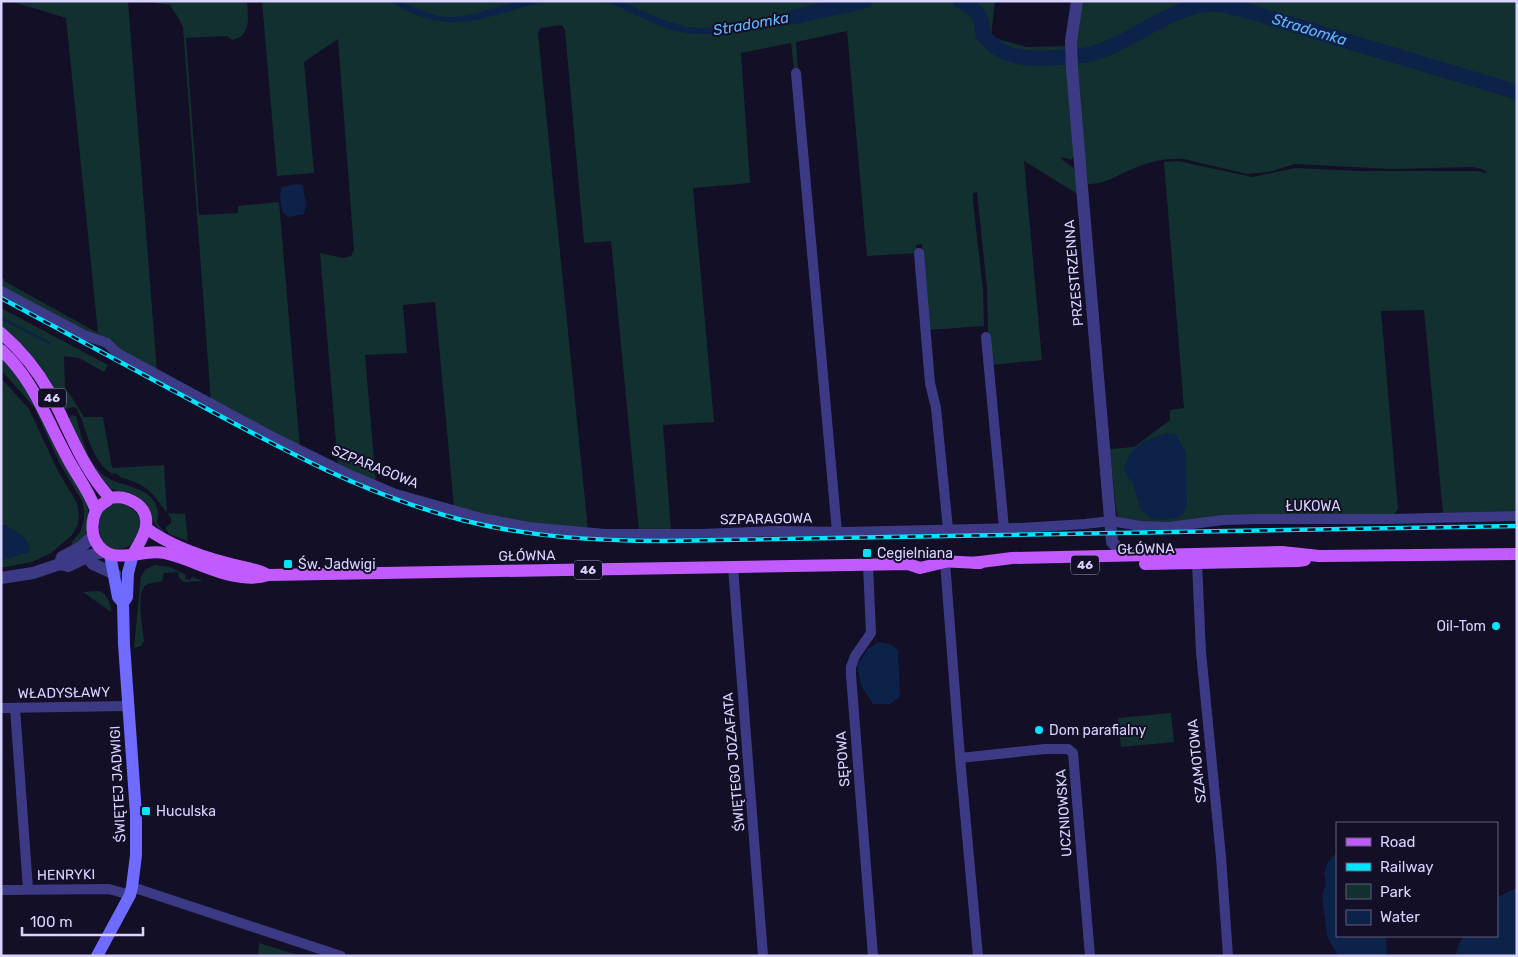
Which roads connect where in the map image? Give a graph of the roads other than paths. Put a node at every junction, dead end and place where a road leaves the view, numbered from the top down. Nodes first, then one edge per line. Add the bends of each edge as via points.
1 (1077, 1) edge
2 (796, 73) dead end
3 (919, 253) dead end
4 (1, 291) edge
5 (1, 333) edge
6 (986, 337) dead end
7 (1, 350) edge
8 (110, 498) junction
9 (96, 511) junction
10 (1517, 516) edge
11 (1111, 521) junction
12 (146, 528) junction
13 (1004, 528) junction
14 (948, 529) junction
15 (837, 532) junction
16 (93, 536) junction
17 (1112, 542) junction
18 (107, 553) junction
19 (133, 554) junction
20 (1517, 554) edge
21 (1136, 556) junction
22 (1320, 556) junction
23 (87, 557) junction
24 (1089, 557) junction
25 (945, 562) junction
26 (972, 562) junction
27 (1197, 563) junction
28 (60, 564) junction
29 (868, 565) junction
30 (732, 567) junction
31 (114, 574) junction
32 (268, 575) junction
33 (1, 578) edge
34 (123, 603) junction
35 (128, 706) junction
36 (1, 708) edge
37 (15, 708) junction
38 (960, 758) junction
39 (1, 890) edge
40 (28, 890) junction
41 (131, 891) junction
42 (97, 956) edge
43 (341, 956) edge
44 (764, 956) edge
45 (873, 956) edge
46 (978, 956) edge
47 (1090, 956) edge
48 (1228, 956) edge

1 - 11 street, PRZESTRZENNA via 1070,41
2 - 15 street
3 - 14 street via 930,383 936,408
4 - 15 street, SZPARAGOWA via 84,335 108,343 117,353 271,436 346,472 411,498 505,523 587,533
5 - 8 main road, 46 via 36,370 81,457
6 - 13 street
7 - 9 main road, 46 via 31,385
8 - 9 main road
8 - 12 main road via 122,497 140,506 147,517
9 - 16 main road
10 - 11 street, ŁUKOWA via 1222,520 1168,527
11 - 13 street, SZPARAGOWA
11 - 17 street, PRZESTRZENNA
12 - 19 main road
12 - 32 main road, GŁÓWNA / 46 via 161,538 207,557 258,569
13 - 14 street, SZPARAGOWA
14 - 15 street, SZPARAGOWA
16 - 18 main road via 100,549
16 - 28 street via 62,557
17 - 21 street via 1121,551
17 - 24 street
18 - 19 main road, 46
18 - 23 street
18 - 31 main road, ŚWIĘTEJ JADWIGI
19 - 32 main road, GŁÓWNA / 46 via 159,552 226,574 258,578
19 - 34 main road, ŚWIĘTEJ JADWIGI via 127,597
20 - 22 main road, GŁÓWNA / 46
21 - 22 main road, GŁÓWNA / 46 via 1282,552
21 - 24 main road, GŁÓWNA / 46
22 - 27 main road, GŁÓWNA / 46 via 1298,561
23 - 28 street via 68,566
23 - 31 street via 93,564
24 - 26 main road, GŁÓWNA / 46
25 - 26 main road, GŁÓWNA / 46
25 - 29 main road, GŁÓWNA / 46 via 920,568 908,564
25 - 38 street
26 - 27 main road, GŁÓWNA / 46 via 1043,566
27 - 48 street, SZAMOTOWA
28 - 33 street via 33,573
29 - 30 main road, GŁÓWNA / 46
29 - 45 street, SĘPOWA via 871,633 856,656 851,675
30 - 32 main road, GŁÓWNA / 46
30 - 44 street, ŚWIĘTEGO JOZAFATA
31 - 34 main road, ŚWIĘTEJ JADWIGI via 118,597
34 - 35 main road, ŚWIĘTEJ JADWIGI
35 - 37 street, WŁADYSŁAWY
35 - 41 main road, ŚWIĘTEJ JADWIGI via 136,814 136,855
36 - 37 street, WŁADYSŁAWY
37 - 40 street
38 - 46 street
38 - 47 street, UCZNIOWSKA via 1045,749 1068,749 1072,753
39 - 40 street, HENRYKI
40 - 41 street, HENRYKI
41 - 42 main road, ŚWIĘTEJ JADWIGI
41 - 43 street

